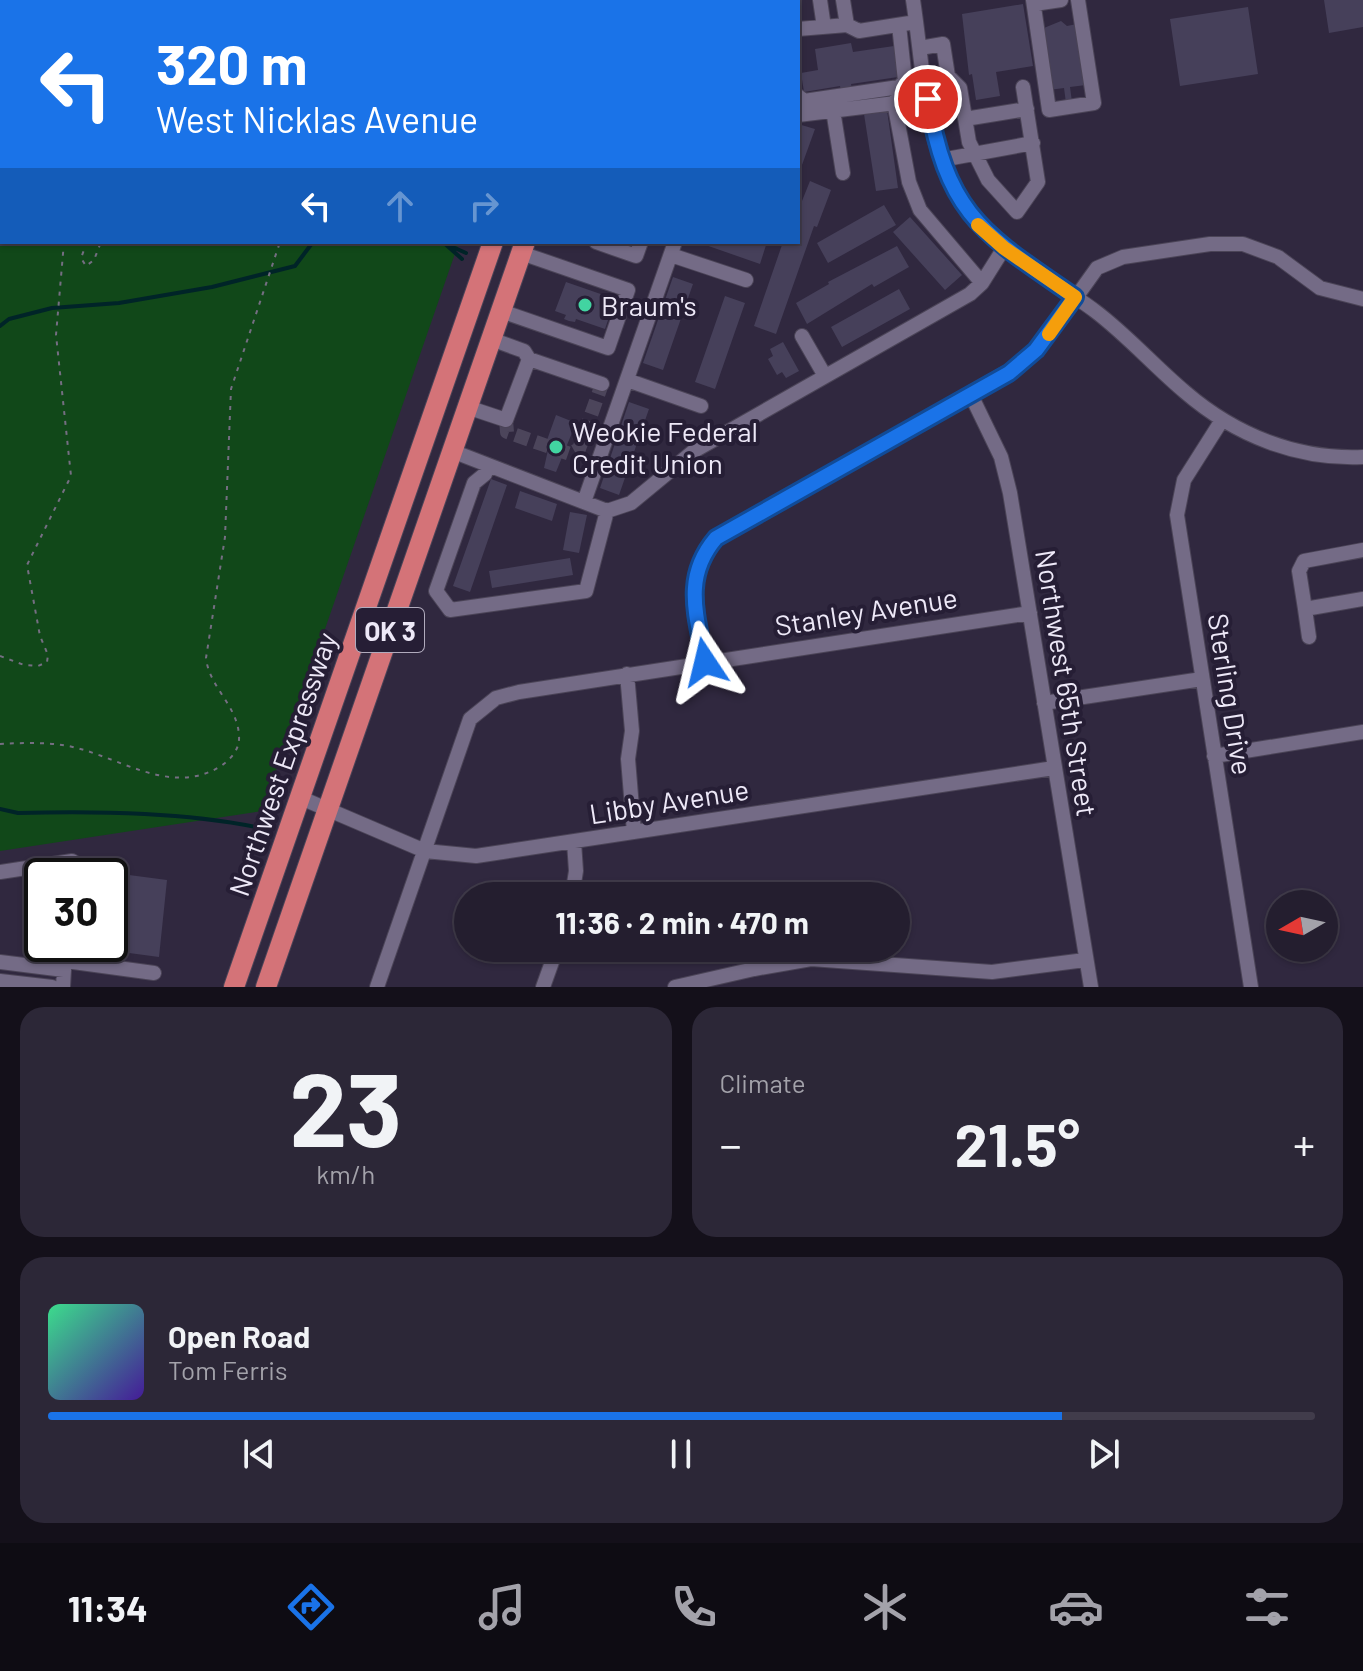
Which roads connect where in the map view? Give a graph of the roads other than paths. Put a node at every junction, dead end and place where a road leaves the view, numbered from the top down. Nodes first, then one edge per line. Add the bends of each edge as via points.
1 (820, 0) edge
2 (843, 0) edge
3 (913, 0) edge
4 (1061, 0) edge
5 (1078, 0) edge
6 (1034, 2) edge
7 (916, 22) junction
8 (847, 25) junction
9 (899, 25) junction
10 (824, 27) junction
11 (800, 29) edge
12 (920, 48) junction
13 (925, 78) junction
14 (905, 81) junction
15 (1023, 87) dead end
16 (800, 98) edge
17 (928, 99) junction
18 (898, 102) junction
19 (1027, 109) junction
20 (833, 110) junction
21 (800, 115) edge
22 (965, 119) junction
23 (1033, 143) junction
24 (974, 152) junction
25 (941, 160) junction
26 (843, 173) dead end
27 (492, 244) edge
28 (602, 244) edge
29 (640, 244) edge
30 (523, 247) edge
31 (673, 248) edge
32 (1004, 248) junction
33 (746, 280) dead end
34 (982, 283) junction
35 (1075, 297) junction
36 (1363, 299) edge
37 (501, 311) junction
38 (802, 336) dead end
39 (491, 339) junction
40 (529, 359) junction
41 (825, 376) junction
42 (627, 380) junction
43 (602, 384) dead end
44 (971, 395) junction
45 (701, 406) dead end
46 (467, 407) junction
47 (1222, 420) junction
48 (424, 441) junction
49 (452, 451) junction
50 (1363, 457) edge
51 (487, 467) junction
52 (584, 502) junction
53 (607, 511) junction
54 (1363, 550) edge
55 (1363, 599) edge
56 (1305, 609) junction
57 (1030, 613) junction
58 (1309, 637) dead end
59 (705, 662) junction
60 (627, 674) junction
61 (1202, 679) junction
62 (1044, 703) junction
63 (1363, 732) edge
64 (1214, 756) junction
65 (1054, 768) junction
66 (301, 798) junction
67 (329, 809) junction
68 (634, 832) junction
69 (574, 842) junction
70 (425, 851) junction
71 (24, 868) edge
72 (0, 872) edge
73 (574, 882) edge
74 (1085, 960) junction
75 (66, 962) edge
76 (554, 962) edge
77 (4, 963) edge
78 (65, 965) junction
79 (154, 973) dead end
80 (3, 981) edge
81 (548, 986) edge
82 (52, 987) edge
83 (63, 987) edge
84 (234, 987) edge
85 (266, 987) edge
86 (377, 987) edge
87 (675, 987) edge
88 (1091, 987) edge
89 (1251, 987) edge

1 - 10 street
2 - 8 street
3 - 7 street
4 - 6 street
5 - 6 street via 1094,103 1049,110
7 - 9 street
7 - 12 street
8 - 9 street via 859,31
8 - 10 street
9 - 14 street
10 - 11 street
12 - 13 street
12 - 22 street via 943,44 948,76 960,88
13 - 14 street
13 - 17 street
14 - 16 street via 899,87
15 - 19 street
17 - 18 street
17 - 25 street
18 - 20 street
18 - 34 street via 909,182 920,210
19 - 22 street
19 - 23 street
20 - 21 street
20 - 26 street
22 - 24 street
23 - 24 street
23 - 24 street via 1038,182 1017,212 988,180
24 - 25 street
25 - 32 street via 969,213
27 - 48 highway, Northwest Expressway / OK 3
28 - 29 street via 636,256
30 - 37 highway, Northwest Expressway / OK 3
30 - 37 street via 628,290 608,348
31 - 33 street
31 - 42 street
32 - 34 street
32 - 35 street
34 - 41 street
35 - 36 street via 1097,268 1113,259 1227,243 1255,246 1320,288
35 - 44 street via 1023,363
35 - 47 street
37 - 39 highway, Northwest Expressway / OK 3
38 - 41 street
39 - 40 street via 524,351
39 - 46 highway, Northwest Expressway / OK 3
40 - 43 street
40 - 46 street via 506,420
41 - 53 street via 694,451 631,503
42 - 45 street
42 - 52 street
44 - 57 street, Northwest 65th Street via 1007,475
44 - 59 street via 716,538 700,561 694,587
46 - 49 highway, Northwest Expressway / OK 3
47 - 50 street via 1298,452
47 - 61 street, Sterling Drive via 1193,462 1178,498
48 - 49 highway
48 - 66 highway, Northwest Expressway / OK 3
49 - 51 street
49 - 67 highway, Northwest Expressway / OK 3
51 - 52 street
51 - 53 street via 474,483 436,591 450,610 586,591
52 - 53 street
54 - 56 street via 1299,565
55 - 56 street
56 - 58 street
57 - 59 street, Stanley Avenue
57 - 62 street, Northwest 65th Street
59 - 60 street, Stanley Avenue
60 - 68 street
60 - 70 street, Stanley Avenue via 505,694 470,719
61 - 62 street
61 - 64 street, Sterling Drive
62 - 65 street, Northwest 65th Street
63 - 64 street
64 - 89 street, Sterling Drive
65 - 68 street, Libby Avenue
65 - 74 street, Northwest 65th Street
66 - 67 street, Libby Avenue
66 - 84 highway, Northwest Expressway / OK 3
67 - 70 street, Libby Avenue
67 - 85 highway, Northwest Expressway / OK 3
68 - 69 street, Libby Avenue
69 - 70 street, Libby Avenue via 476,856
69 - 73 street
70 - 86 street
71 - 72 street
74 - 87 street via 992,972 811,959
74 - 88 street, Northwest 65th Street
75 - 78 street
76 - 81 street
77 - 78 street
77 - 80 street
78 - 79 street
78 - 83 street
80 - 82 street

